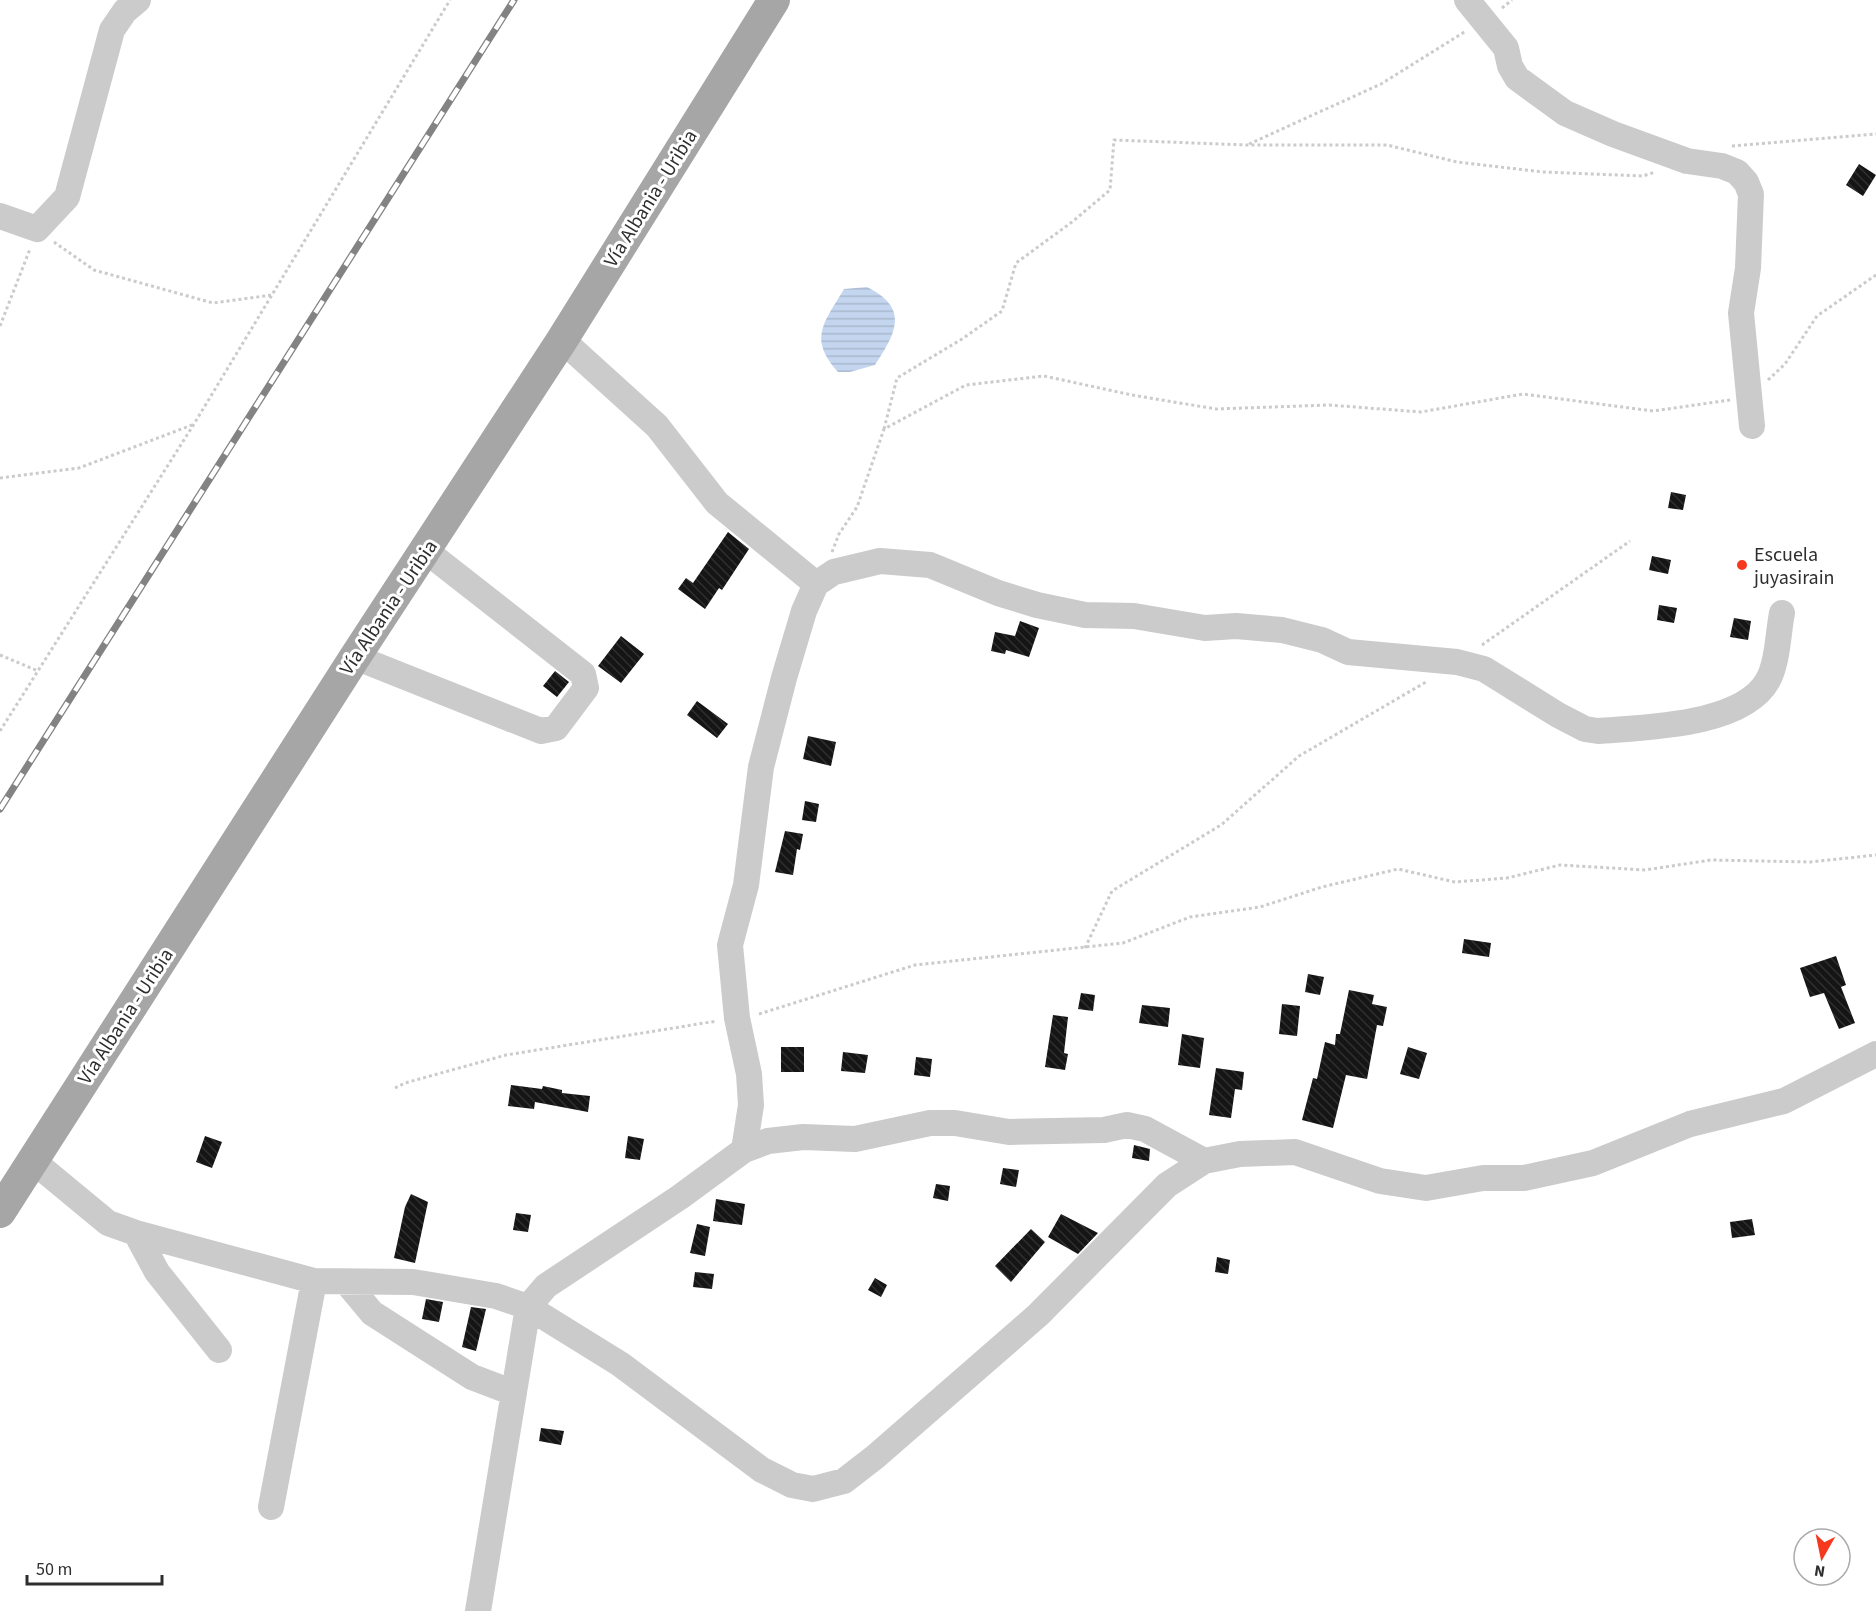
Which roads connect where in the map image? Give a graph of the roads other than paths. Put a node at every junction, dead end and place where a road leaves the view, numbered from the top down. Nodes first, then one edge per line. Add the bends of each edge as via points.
1 (138, 0) edge
2 (774, 0) edge
3 (1467, 0) edge
4 (0, 216) edge
5 (562, 340) junction
6 (1752, 426) dead end
7 (426, 551) junction
8 (825, 578) junction
9 (1782, 613) dead end
10 (355, 657) junction
11 (1876, 1054) edge
12 (744, 1150) junction
13 (33, 1161) junction
14 (1204, 1161) junction
15 (0, 1212) edge
16 (136, 1233) junction
17 (314, 1281) junction
18 (347, 1283) junction
19 (528, 1307) junction
20 (219, 1350) dead end
21 (514, 1393) junction
22 (271, 1507) dead end
23 (478, 1611) edge

1 - 4 street via 112,30 67,197 37,229
2 - 5 main road, Vía Albania - Uribia
3 - 6 street via 1506,48 1516,78 1565,113 1688,161 1722,166 1737,172 1746,182 1751,194 1748,268 1741,313
5 - 7 main road, Vía Albania - Uribia
5 - 8 street via 657,426 717,503
7 - 10 main road, Vía Albania - Uribia
7 - 10 street via 584,674 586,688 556,728 541,731
8 - 9 street via 880,561 930,565 1008,596 1085,615 1134,616 1205,628 1282,630 1322,640 1348,652 1457,662 1484,669 1585,729 1598,731 1693,720 1727,712 1757,695 1772,671
8 - 12 street via 804,611 761,767 746,885 730,945 737,1018 749,1074 751,1105
10 - 13 main road, Vía Albania - Uribia
11 - 14 street via 1784,1101 1690,1124 1593,1163 1524,1178 1483,1178 1426,1188 1380,1181 1295,1152 1240,1154
12 - 14 street via 768,1141 803,1137 855,1139 930,1123 1009,1132 1104,1130 1127,1125 1145,1129
12 - 19 street via 681,1197 546,1286
13 - 15 main road, Vía Albania - Uribia
13 - 16 street via 108,1223
14 - 19 street via 1167,1185 1038,1315 875,1457 844,1481 813,1489 792,1485 762,1470 620,1364
16 - 17 street
16 - 20 street via 157,1272
17 - 18 street
17 - 22 street
18 - 19 street via 413,1282 496,1296
18 - 21 street via 372,1313 472,1377
19 - 21 street
21 - 23 street

